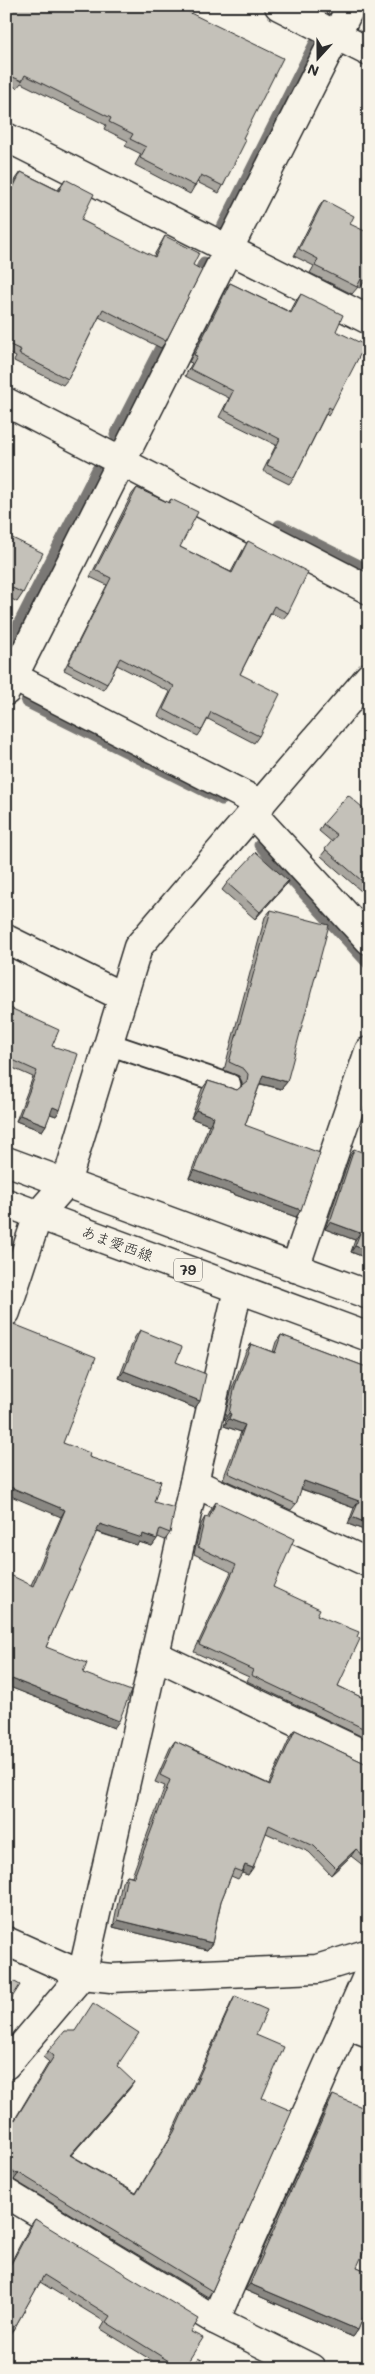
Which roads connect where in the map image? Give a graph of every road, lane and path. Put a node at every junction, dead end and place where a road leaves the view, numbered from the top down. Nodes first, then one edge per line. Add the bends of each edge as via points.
1 (279, 6) edge
2 (351, 6) edge
3 (336, 35) junction
4 (369, 52) edge
5 (6, 137) edge
6 (229, 249) junction
7 (369, 320) edge
8 (6, 402) edge
9 (122, 462) junction
10 (369, 590) edge
11 (369, 678) edge
12 (9, 680) edge
13 (257, 809) junction
14 (6, 939) edge
15 (369, 940) edge
16 (123, 997) junction
17 (109, 1044) junction
18 (369, 1051) edge
19 (230, 1085) dead end
20 (6, 1161) edge
21 (66, 1183) junction
22 (6, 1204) edge
23 (38, 1215) junction
24 (295, 1268) junction
25 (238, 1289) junction
26 (369, 1295) edge
27 (6, 1312) edge
28 (369, 1337) edge
29 (194, 1482) junction
30 (369, 1563) edge
31 (155, 1655) junction
32 (369, 1757) edge
33 (6, 1941) edge
34 (369, 1953) edge
35 (369, 1972) edge
36 (82, 1975) junction
37 (357, 2028) edge
38 (6, 2065) edge
39 (6, 2193) edge
40 (215, 2320) junction
41 (311, 2368) edge

1 - 3 street
2 - 3 street
3 - 4 street
3 - 6 street
5 - 6 street
6 - 7 street
6 - 9 street
8 - 9 street
9 - 10 street
9 - 12 street
11 - 13 street
12 - 13 street
13 - 15 street
13 - 16 street via 138,947
14 - 16 street
16 - 17 street
17 - 19 lane
17 - 21 street
18 - 24 street
20 - 21 street
21 - 23 street
21 - 24 street
22 - 23 street, あま愛西線 / 79
23 - 25 street, あま愛西線 / 79
23 - 27 street
24 - 26 street
25 - 28 street, あま愛西線 / 79
25 - 29 street
29 - 30 street
29 - 31 street
31 - 32 street
31 - 36 street
33 - 36 street
34 - 36 street via 317,1969 111,1978
35 - 37 street
36 - 38 street
37 - 40 street
39 - 40 street
40 - 41 street

